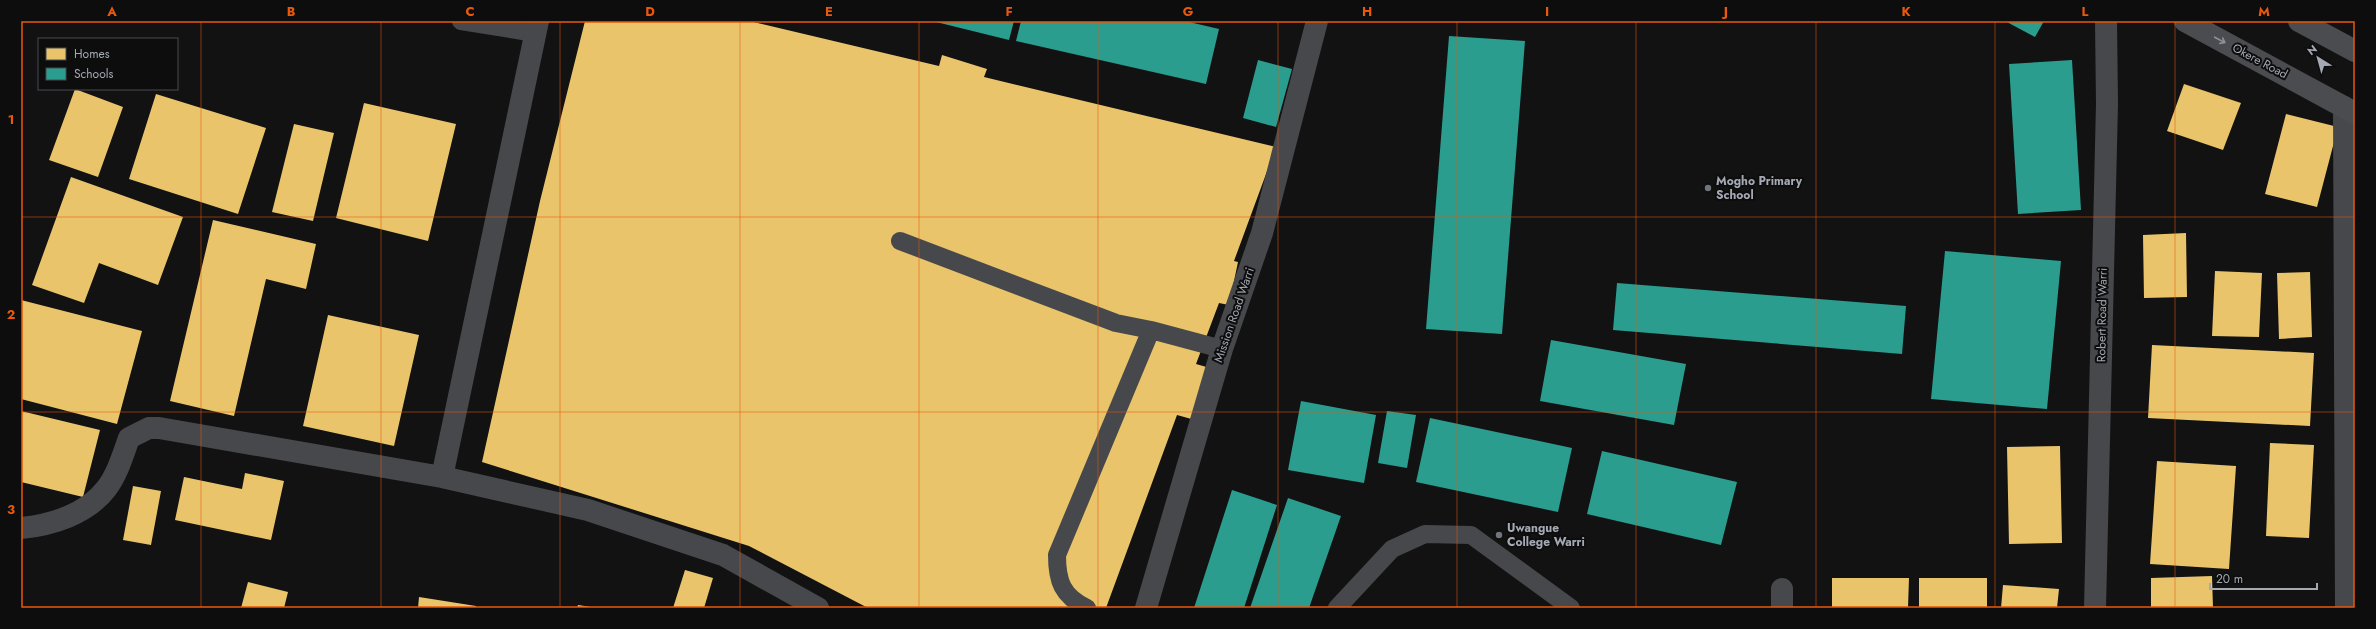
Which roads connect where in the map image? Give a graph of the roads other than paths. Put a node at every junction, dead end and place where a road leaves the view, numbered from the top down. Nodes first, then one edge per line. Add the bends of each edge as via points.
1 (461, 21) edge
2 (1317, 21) edge
3 (2106, 21) edge
4 (2186, 21) edge
5 (2300, 21) edge
6 (536, 27) edge
7 (2355, 52) edge
8 (2350, 110) edge
9 (900, 241) dead end
10 (1151, 330) junction
11 (1222, 349) junction
12 (442, 477) junction
13 (21, 528) edge
14 (818, 608) edge
15 (1087, 608) edge
16 (1146, 608) edge
17 (1337, 608) edge
18 (1571, 608) edge
19 (2095, 608) edge
20 (2346, 608) edge

1 - 6 lane
2 - 11 street, Mission Road Warri via 1262,233
3 - 19 street, Robert Road Warri via 2107,104
4 -> 8 main road, Okere Road
5 - 7 main road
6 - 12 street
8 - 20 street
9 - 10 lane via 1116,323
10 - 11 lane
10 - 15 lane via 1056,555 1057,574 1071,601
11 - 16 street, Mission Road Warri
12 - 13 street via 148,428 129,438 120,464 107,489 87,508 65,518
12 - 14 street via 588,510 723,556
17 - 18 lane via 1392,549 1425,534 1471,535

